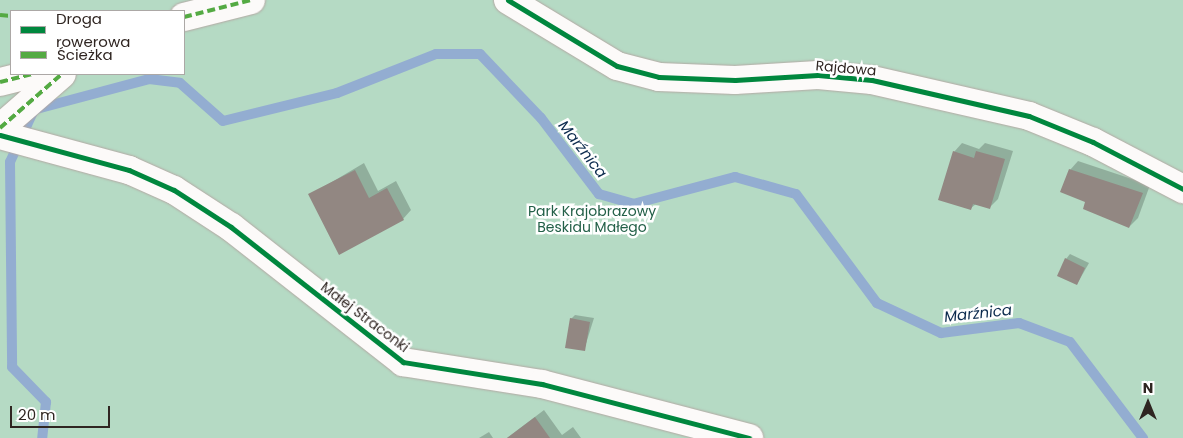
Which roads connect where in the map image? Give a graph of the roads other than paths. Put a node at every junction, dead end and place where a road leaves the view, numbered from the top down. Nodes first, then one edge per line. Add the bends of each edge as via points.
1 (251, 0) edge
2 (508, 0) edge
3 (185, 16) edge
4 (51, 75) edge
5 (0, 82) edge
6 (2, 127) edge
7 (1183, 189) edge
8 (749, 438) edge

1 - 3 street
2 - 7 street, Rajdowa via 617,66 659,77 736,80 818,75 872,80 1029,116 1093,142
4 - 5 street
4 - 6 street
6 - 8 street, Małej Straconki via 129,170 174,190 231,227 403,362 542,384

